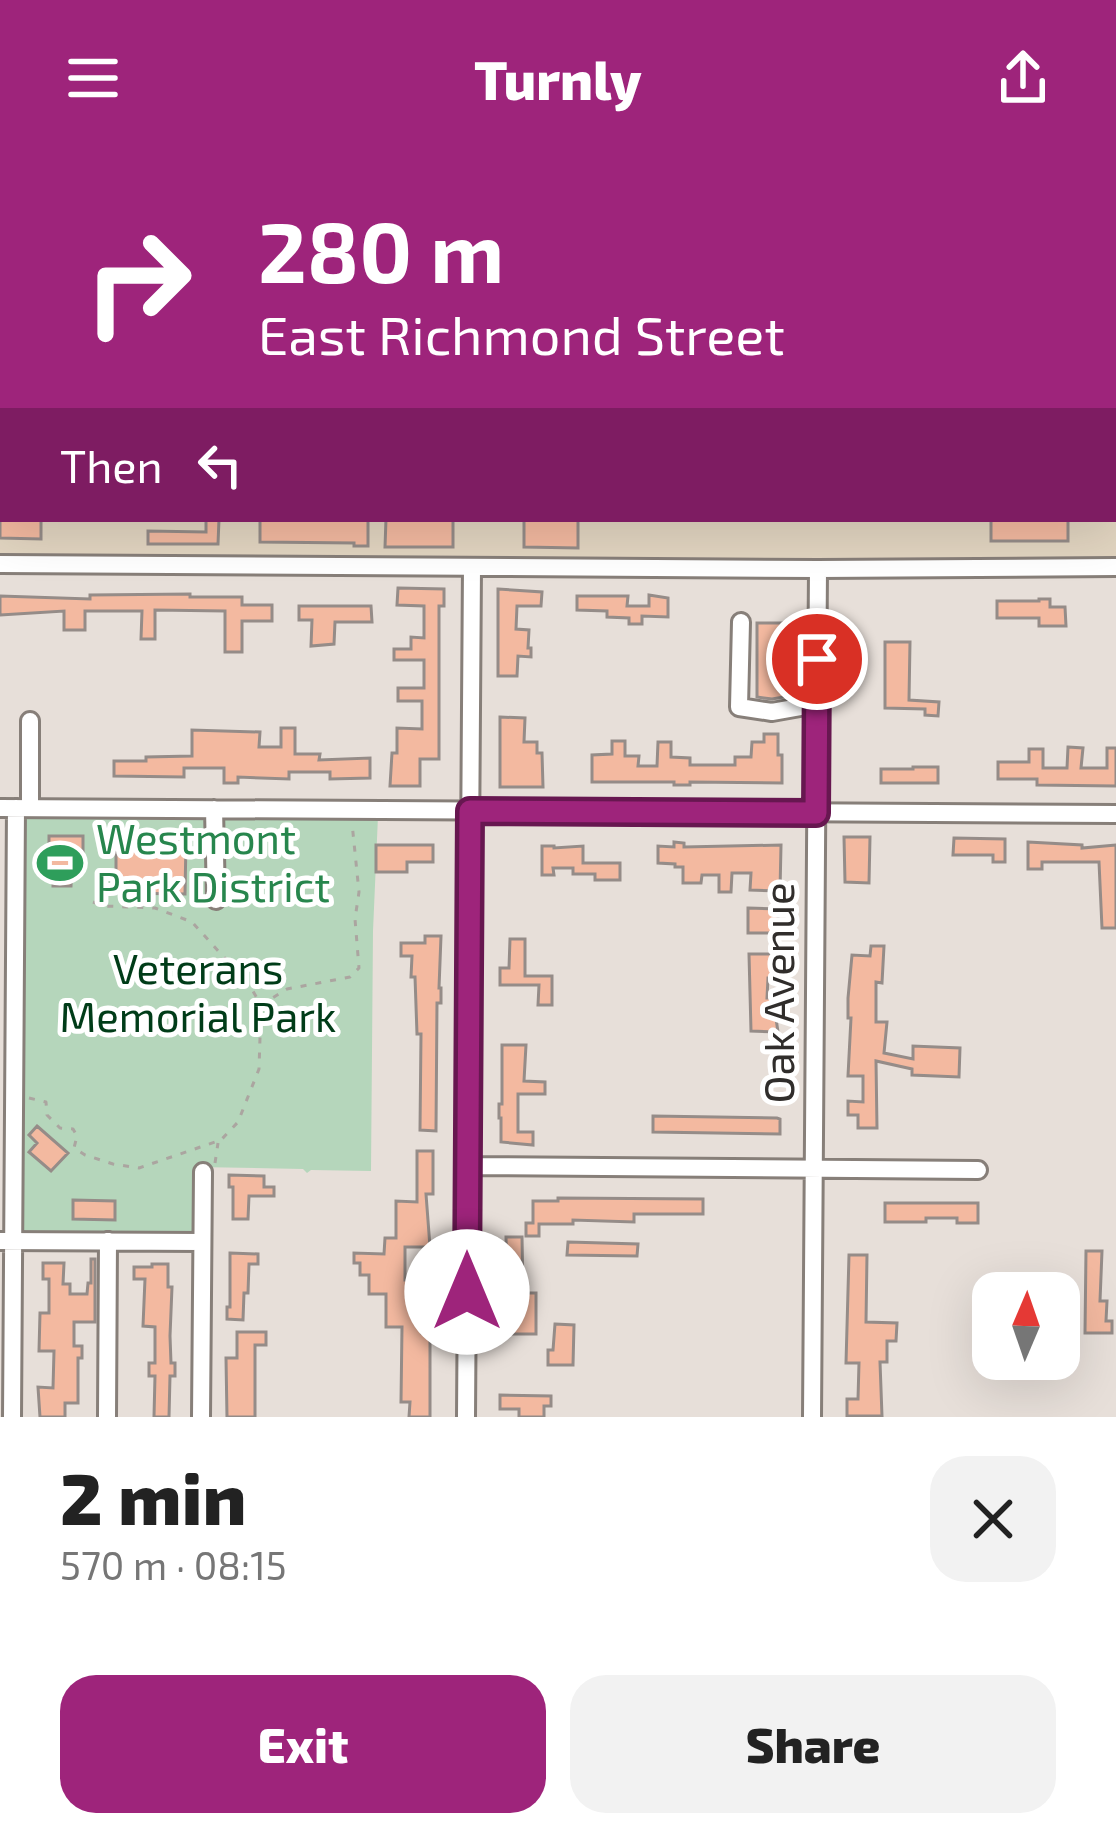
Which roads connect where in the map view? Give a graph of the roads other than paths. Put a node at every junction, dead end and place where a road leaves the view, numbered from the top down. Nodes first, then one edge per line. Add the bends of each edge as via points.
1 (0, 564) edge
2 (472, 567) junction
3 (1116, 567) edge
4 (818, 568) junction
5 (740, 622) dead end
6 (817, 704) junction
7 (29, 721) dead end
8 (16, 808) edge
9 (214, 809) junction
10 (470, 811) junction
11 (816, 813) junction
12 (1116, 814) edge
13 (216, 900) dead end
14 (468, 1166) junction
15 (814, 1168) junction
16 (979, 1170) dead end
17 (202, 1172) road end
18 (7, 1241) edge
19 (108, 1241) junction
20 (202, 1242) junction
21 (12, 1417) edge
22 (107, 1417) edge
23 (201, 1417) edge
24 (466, 1417) edge
25 (812, 1417) edge

1 - 2 street
2 - 4 street
2 - 10 street
3 - 4 street
4 - 6 street, Oak Avenue
5 - 6 street via 739,706 772,712
6 - 11 street, Oak Avenue
7 - 8 street
8 - 9 street
8 - 18 street
9 - 10 street
9 - 13 street
10 - 11 street
10 - 14 street
11 - 12 street
11 - 15 street, Oak Avenue
14 - 15 street
14 - 24 street
15 - 16 street
15 - 25 street, Oak Avenue
17 - 20 street
18 - 19 street
18 - 21 street
19 - 20 street
19 - 22 street
20 - 23 street

